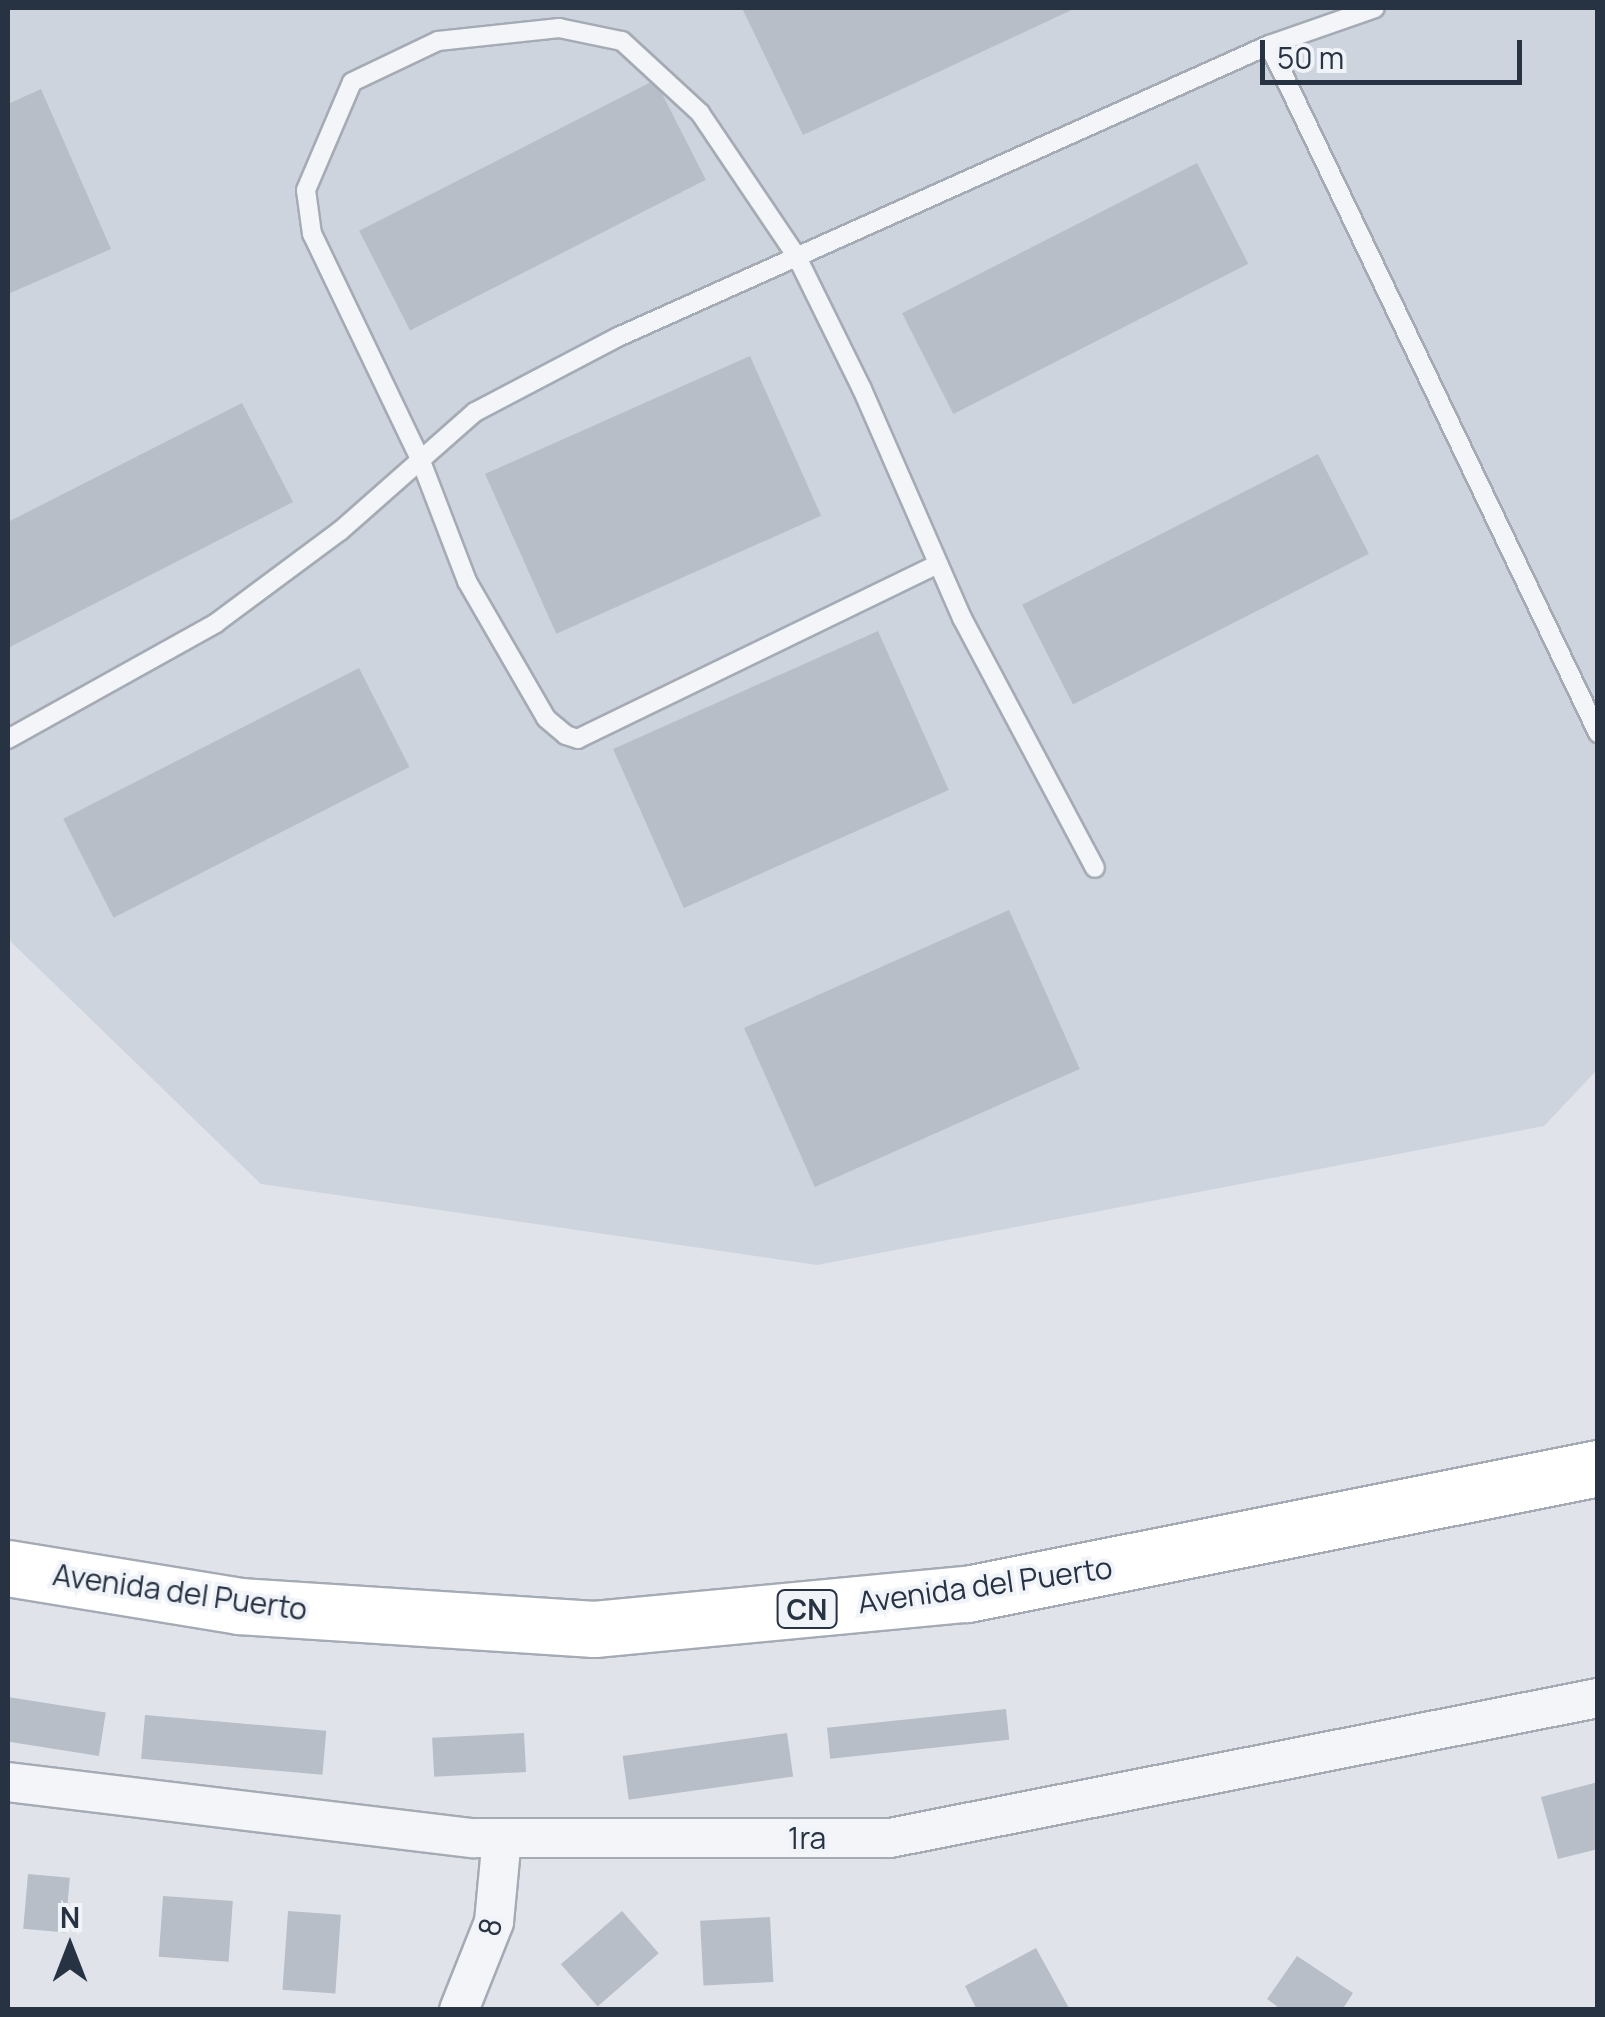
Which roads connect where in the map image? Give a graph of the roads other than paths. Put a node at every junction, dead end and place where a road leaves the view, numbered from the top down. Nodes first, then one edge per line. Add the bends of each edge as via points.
1 (1376, 8) edge
2 (1269, 45) junction
3 (797, 257) junction
4 (421, 461) junction
5 (938, 564) junction
6 (1598, 733) edge
7 (8, 739) edge
8 (1096, 868) dead end
9 (1598, 1468) edge
10 (8, 1568) edge
11 (1598, 1698) edge
12 (8, 1782) edge
13 (502, 1838) junction
14 (459, 2010) edge

1 - 2 lane
2 - 3 lane
2 - 6 lane
3 - 4 lane via 475,412
3 - 4 lane via 700,113 622,41 559,28 438,41 352,82 306,190 312,234
3 - 5 lane
4 - 5 lane via 477,598 546,718 578,739
4 - 7 lane via 216,623
5 - 8 lane
9 - 10 main road, Avenida del Puerto / CN via 966,1594 594,1630 239,1606
11 - 13 street, 1ra via 890,1838
12 - 13 street, 1ra
13 - 14 street, 8 via 494,1922

